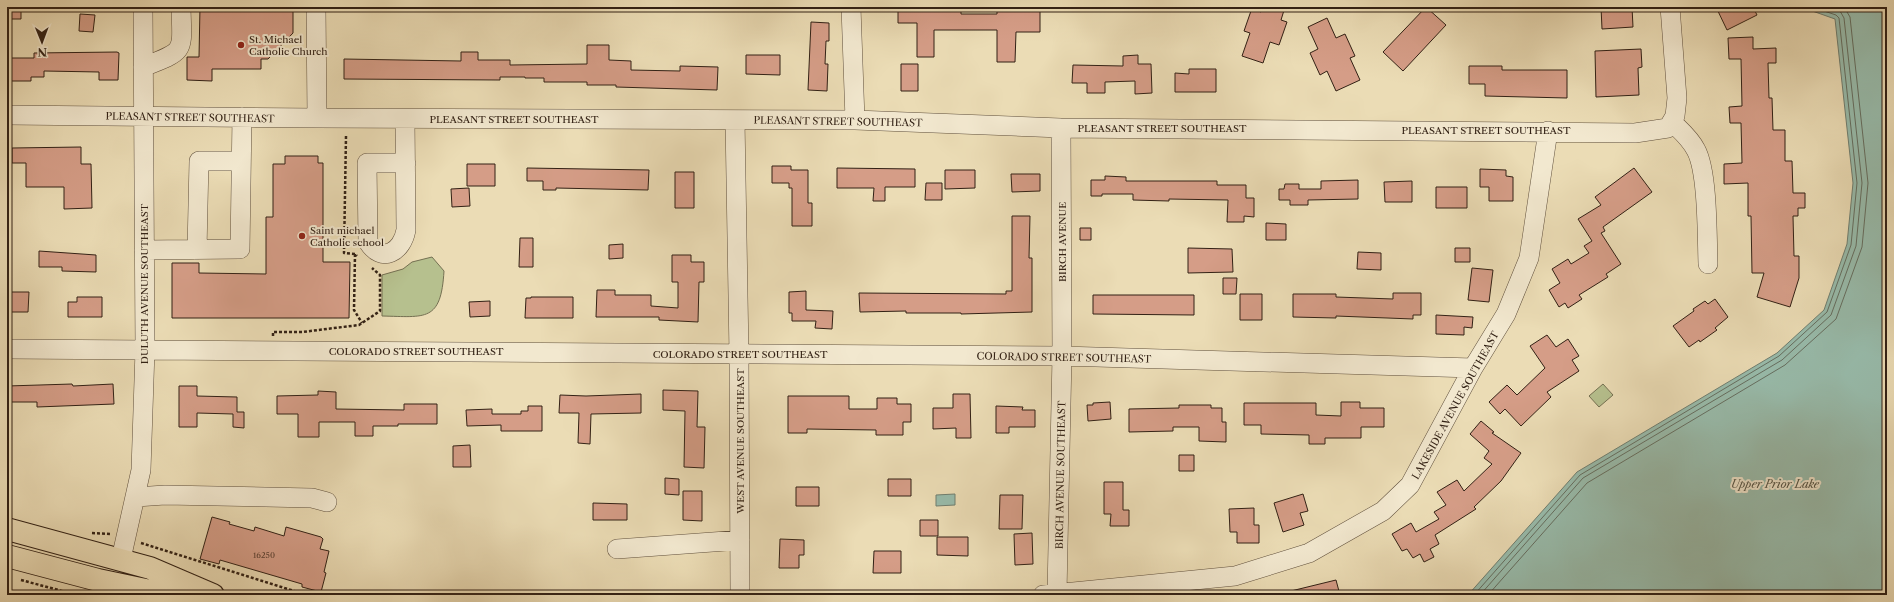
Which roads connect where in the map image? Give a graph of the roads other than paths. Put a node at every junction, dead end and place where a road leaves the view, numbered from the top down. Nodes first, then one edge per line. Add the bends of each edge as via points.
1 (143, 7) edge
2 (181, 7) edge
3 (316, 7) edge
4 (850, 7) edge
5 (1670, 7) edge
6 (143, 67) junction
7 (7, 115) edge
8 (143, 116) junction
9 (242, 117) junction
10 (317, 118) junction
11 (405, 119) junction
12 (735, 120) junction
13 (855, 120) junction
14 (1670, 125) junction
15 (1061, 128) junction
16 (1548, 131) junction
17 (241, 161) junction
18 (406, 164) junction
19 (144, 250) junction
20 (197, 250) junction
21 (1708, 264) dead end
22 (7, 349) edge
23 (144, 350) junction
24 (739, 354) junction
25 (1062, 356) junction
26 (1473, 368) junction
27 (136, 497) junction
28 (327, 502) dead end
29 (7, 529) edge
30 (740, 540) junction
31 (617, 549) dead end
32 (7, 555) edge
33 (121, 560) junction
34 (1050, 594) edge
35 (169, 595) edge
36 (213, 595) edge
37 (740, 595) edge

1 - 6 street, DULUTH AVENUE SOUTHEAST
2 - 6 street via 182,44 179,50 172,56
3 - 10 street
4 - 13 street
5 - 14 street via 1677,98 1675,116
6 - 8 street, DULUTH AVENUE SOUTHEAST
7 - 8 street, PLEASANT STREET SOUTHEAST
8 - 9 street, PLEASANT STREET SOUTHEAST
8 - 19 street, DULUTH AVENUE SOUTHEAST
9 - 10 street, PLEASANT STREET SOUTHEAST
9 - 17 street
10 - 11 street, PLEASANT STREET SOUTHEAST
11 - 12 street, PLEASANT STREET SOUTHEAST
11 - 18 street
12 - 13 street, PLEASANT STREET SOUTHEAST
12 - 24 street, WEST AVENUE SOUTHEAST
13 - 15 street, PLEASANT STREET SOUTHEAST
14 - 16 street, PLEASANT STREET SOUTHEAST via 1635,132
14 - 21 street via 1690,139 1703,170
15 - 16 street, PLEASANT STREET SOUTHEAST
15 - 25 street, BIRCH AVENUE
16 - 26 street, LAKESIDE AVENUE SOUTHEAST via 1529,258 1506,314
17 - 20 street via 240,249
17 - 20 street via 199,161
18 - 18 street via 404,240 399,248 382,254 373,250 368,242 367,164
19 - 20 street
19 - 23 street, DULUTH AVENUE SOUTHEAST
22 - 23 street, COLORADO STREET SOUTHEAST
23 - 24 street, COLORADO STREET SOUTHEAST
23 - 27 street, DULUTH AVENUE SOUTHEAST via 141,470
24 - 25 street, COLORADO STREET SOUTHEAST
24 - 30 street, WEST AVENUE SOUTHEAST
25 - 26 street, COLORADO STREET SOUTHEAST
25 - 34 street, BIRCH AVENUE SOUTHEAST
26 - 34 street, LAKESIDE AVENUE SOUTHEAST via 1410,485 1382,512 1309,553 1235,576
27 - 28 street via 304,497
27 - 33 street, DULUTH AVENUE SOUTHEAST
29 - 33 main road
30 - 31 street
30 - 37 street, WEST AVENUE SOUTHEAST
32 - 33 main road via 107,573
32 - 35 main road via 98,580
33 - 36 main road via 150,568

